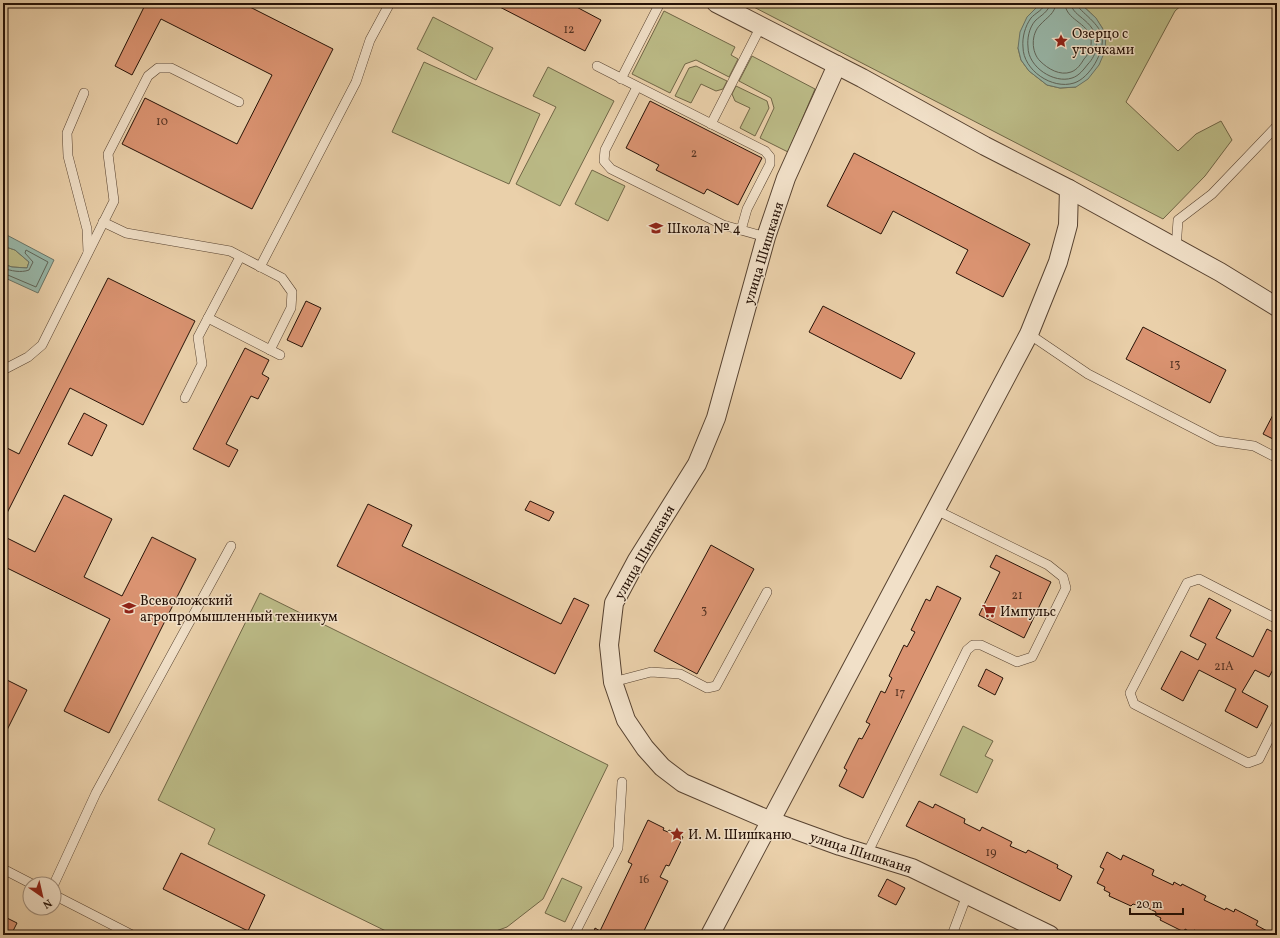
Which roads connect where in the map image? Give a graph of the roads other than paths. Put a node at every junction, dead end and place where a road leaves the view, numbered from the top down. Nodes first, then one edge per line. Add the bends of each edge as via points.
1 (390, 3) edge
2 (660, 3) edge
3 (716, 3) edge
4 (761, 26) junction
5 (837, 65) junction
6 (597, 66) dead end
7 (622, 79) junction
8 (637, 86) junction
9 (84, 93) dead end
10 (238, 102) dead end
11 (711, 124) junction
12 (1277, 126) edge
13 (1069, 189) junction
14 (104, 222) junction
15 (741, 230) junction
16 (766, 238) junction
17 (1176, 249) junction
18 (88, 253) junction
19 (240, 257) junction
20 (260, 267) junction
21 (1277, 307) edge
22 (208, 318) junction
23 (1029, 334) junction
24 (270, 350) junction
25 (280, 355) dead end
26 (3, 370) edge
27 (185, 398) dead end
28 (1277, 458) edge
29 (936, 510) junction
30 (231, 546) dead end
31 (766, 592) dead end
32 (1277, 619) edge
33 (613, 682) junction
34 (1277, 723) edge
35 (622, 782) dead end
36 (771, 821) junction
37 (866, 854) junction
38 (3, 869) edge
39 (58, 876) edge
40 (22, 879) edge
41 (967, 895) junction
42 (62, 899) edge
43 (132, 935) edge
44 (574, 935) edge
45 (710, 935) edge
46 (952, 935) edge
47 (1050, 935) edge

1 - 20 lane via 370,40 356,82
2 - 7 lane
3 - 4 street
4 - 5 street
4 - 11 lane
5 - 13 street
5 - 16 street, улица Шишканя via 786,178
6 - 7 lane
7 - 8 lane
8 - 11 lane
8 - 15 lane via 605,150 604,161 611,169 723,225
9 - 18 lane via 67,133 68,156 87,229
10 - 14 lane via 172,68 158,68 148,76 108,154 114,201
11 - 15 lane via 765,151 770,157 770,164 747,209
12 - 17 lane via 1212,194 1178,220
13 - 17 street
13 - 23 street via 1068,225 1058,262
14 - 18 lane
14 - 19 lane via 126,233 230,251
15 - 16 lane
16 - 33 street, улица Шишканя via 716,418 696,464 614,602 609,645
17 - 21 street
18 - 26 lane via 42,345 28,357
19 - 20 lane
19 - 22 lane
20 - 24 lane via 282,278 292,292 291,308
22 - 24 lane
22 - 27 lane via 198,337 202,364
23 - 28 lane via 1088,374 1218,441 1254,446
23 - 29 street
24 - 25 lane
29 - 36 street
29 - 37 lane via 1048,564 1063,577 1066,588 1032,657 1017,662 981,645 973,645 967,650
30 - 39 lane via 96,793
31 - 33 lane via 716,686 707,688 680,674 651,672
32 - 34 lane via 1199,579 1187,583 1130,694 1134,704 1248,763 1259,759
33 - 36 street, улица Шишканя via 626,720 662,767 683,783
35 - 44 lane via 618,848
36 - 37 street, улица Шишканя
36 - 45 street
37 - 41 street, улица Шишканя via 912,868
38 - 40 lane
41 - 46 lane
41 - 47 street, улица Шишканя
42 - 43 lane

